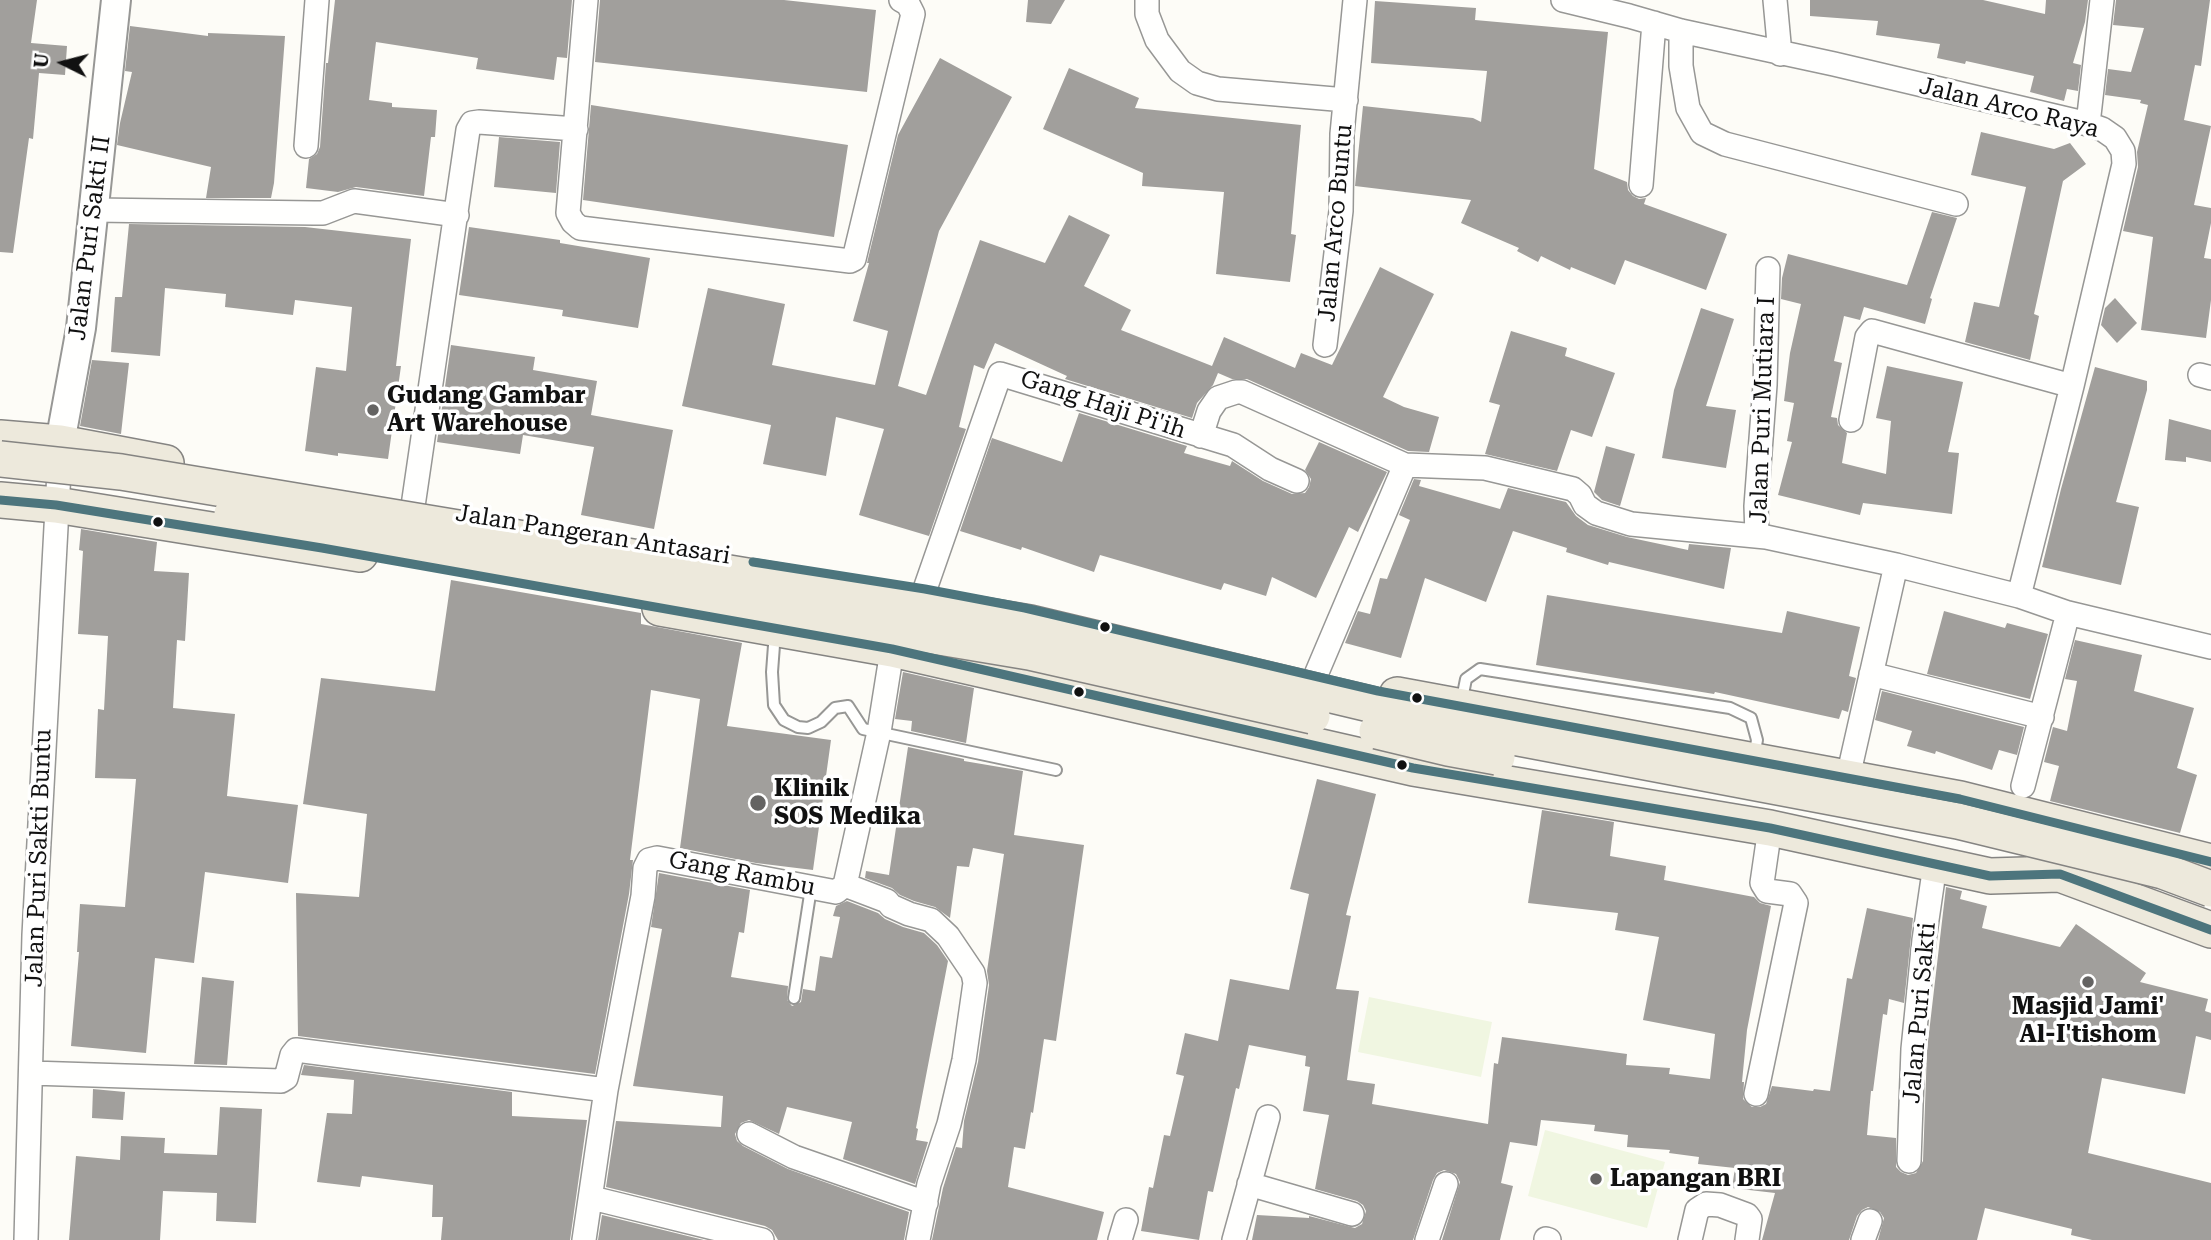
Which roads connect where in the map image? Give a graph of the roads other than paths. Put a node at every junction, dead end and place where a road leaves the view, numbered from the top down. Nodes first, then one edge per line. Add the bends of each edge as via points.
1 (116, 0) edge
2 (317, 0) edge
3 (586, 0) edge
4 (1147, 0) edge
5 (1355, 0) edge
6 (1563, 0) edge
7 (1775, 0) edge
8 (2102, 0) edge
9 (907, 7) edge
10 (1654, 23) junction
11 (1681, 32) junction
12 (1780, 54) junction
13 (1346, 100) junction
14 (2088, 124) junction
15 (576, 129) junction
16 (306, 146) dead end
17 (1641, 185) dead end
18 (1956, 204) dead end
19 (94, 210) junction
20 (457, 215) junction
21 (1768, 269) dead end
22 (1325, 345) dead end
23 (2072, 386) junction
24 (1851, 420) dead end
25 (1201, 436) junction
26 (0, 438) edge
27 (0, 459) edge
28 (1405, 465) junction
29 (58, 475) junction
30 (0, 481) edge
31 (1297, 481) dead end
32 (0, 500) edge
33 (402, 504) junction
34 (1758, 535) junction
35 (383, 558) junction
36 (1896, 565) junction
37 (916, 588) junction
38 (2019, 596) junction
39 (2068, 613) junction
40 (776, 628) junction
41 (2211, 647) edge
42 (892, 649) junction
43 (1871, 674) junction
44 (1315, 677) junction
45 (1460, 707) junction
46 (2042, 717) junction
47 (880, 732) junction
48 (1753, 761) junction
49 (1850, 768) dead end
50 (1056, 769) dead end
51 (2023, 786) dead end
52 (1770, 828) junction
53 (2211, 862) edge
54 (1935, 865) junction
55 (2060, 874) junction
56 (845, 885) junction
57 (811, 888) junction
58 (2211, 889) edge
59 (2211, 930) edge
60 (794, 998) dead end
61 (31, 1073) junction
62 (606, 1090) junction
63 (1756, 1094) dead end
64 (1268, 1117) dead end
65 (749, 1134) dead end
66 (1909, 1161) dead end
67 (1249, 1184) junction
68 (1446, 1184) dead end
69 (592, 1198) junction
70 (926, 1203) junction
71 (1352, 1214) dead end
72 (26, 1240) edge
73 (584, 1240) edge
74 (762, 1240) edge
75 (918, 1240) edge
76 (1234, 1240) edge
77 (1427, 1240) edge
78 (1690, 1240) edge
79 (1746, 1240) edge

1 - 19 street, Jalan Puri Sakti II
2 - 16 street
3 - 15 street
4 - 13 street via 1157,40 1180,71 1198,83 1218,89
5 - 13 street
6 - 10 street, Jalan Arco Raya
7 - 12 street
8 - 14 street
9 - 15 street via 850,261 580,228 568,213
10 - 11 street, Jalan Arco Raya
10 - 17 street
11 - 12 street, Jalan Arco Raya
11 - 18 street via 1688,108 1702,133 1725,144
12 - 14 street, Jalan Arco Raya
13 - 22 street, Jalan Arco Buntu via 1341,211
14 - 23 street, Jalan Arco Raya via 2115,138 2124,164
15 - 20 street via 472,123
19 - 20 street via 323,213 354,201
19 - 29 street, Jalan Puri Sakti II
20 - 33 street
21 - 34 street, Jalan Puri Mutiara I
23 - 24 street via 1872,331
23 - 38 street, Jalan Arco Raya
25 - 28 street via 1218,398 1242,392
25 - 31 street, Gang Haji Pi'ih via 1233,444
25 - 37 street, Gang Haji Pi'ih via 1000,374
26 - 29 main road, Jalan Pangeran Antasari
27 - 58 main road, bridge via 121,472 1030,623 1487,732 1958,821 2163,871
28 - 34 street via 1485,468 1573,489 1596,513 1631,524
28 - 44 street
29 - 32 main road, Jalan Pangeran Antasari
29 - 33 main road, Jalan Pangeran Antasari
29 - 35 main road, Jalan Pangeran Antasari
29 - 61 street, Jalan Puri Sakti Buntu
30 - 55 main road, bridge via 116,494 1029,652 1448,748 1636,780 2002,853
33 - 35 main road
33 - 37 main road, Jalan Pangeran Antasari
34 - 36 street, Jalan Puri Mutiara I
35 - 40 main road, Jalan Pangeran Antasari
36 - 38 street, Jalan Puri Mutiara I
36 - 43 street
37 - 42 street, Gang Rambu
37 - 44 main road, Jalan Pangeran Antasari via 1025,608
38 - 39 street, Jalan Puri Mutiara I
39 - 41 street, Jalan Puri Mutiara I
39 - 46 street
40 - 42 main road, Jalan Pangeran Antasari
40 - 47 lane via 772,690 774,705 784,720 808,728 835,708 848,706 863,729
42 - 47 street, Gang Rambu
42 - 52 main road, Jalan Pangeran Antasari via 1413,768
43 - 46 street
43 - 49 street
44 - 45 main road, Jalan Pangeran Antasari
45 - 48 main road, Jalan Pangeran Antasari
45 - 48 lane via 1466,679 1480,669 1730,708 1751,718 1757,740
46 - 51 street
47 - 50 lane
47 - 56 street, Gang Rambu
48 - 53 main road, Jalan Pangeran Antasari via 1960,799
52 - 54 main road, Jalan Pangeran Antasari
52 - 63 street via 1762,883 1767,891 1790,894 1796,903
54 - 55 main road, Jalan Pangeran Antasari via 1990,876
54 - 66 street, Jalan Puri Sakti via 1913,1049
55 - 59 main road, Jalan Pangeran Antasari
56 - 57 street, Gang Rambu via 836,892
56 - 70 street via 931,920 973,973 964,1060
57 - 60 lane
57 - 62 street, Gang Rambu via 649,860
61 - 62 street via 281,1081 296,1050
61 - 72 street, Jalan Puri Sakti Buntu
62 - 69 street
64 - 67 street
65 - 70 street via 794,1157
67 - 71 street
67 - 76 street
68 - 77 street
69 - 73 street
69 - 74 street
70 - 75 street
78 - 79 street via 1697,1210 1706,1205 1747,1215

